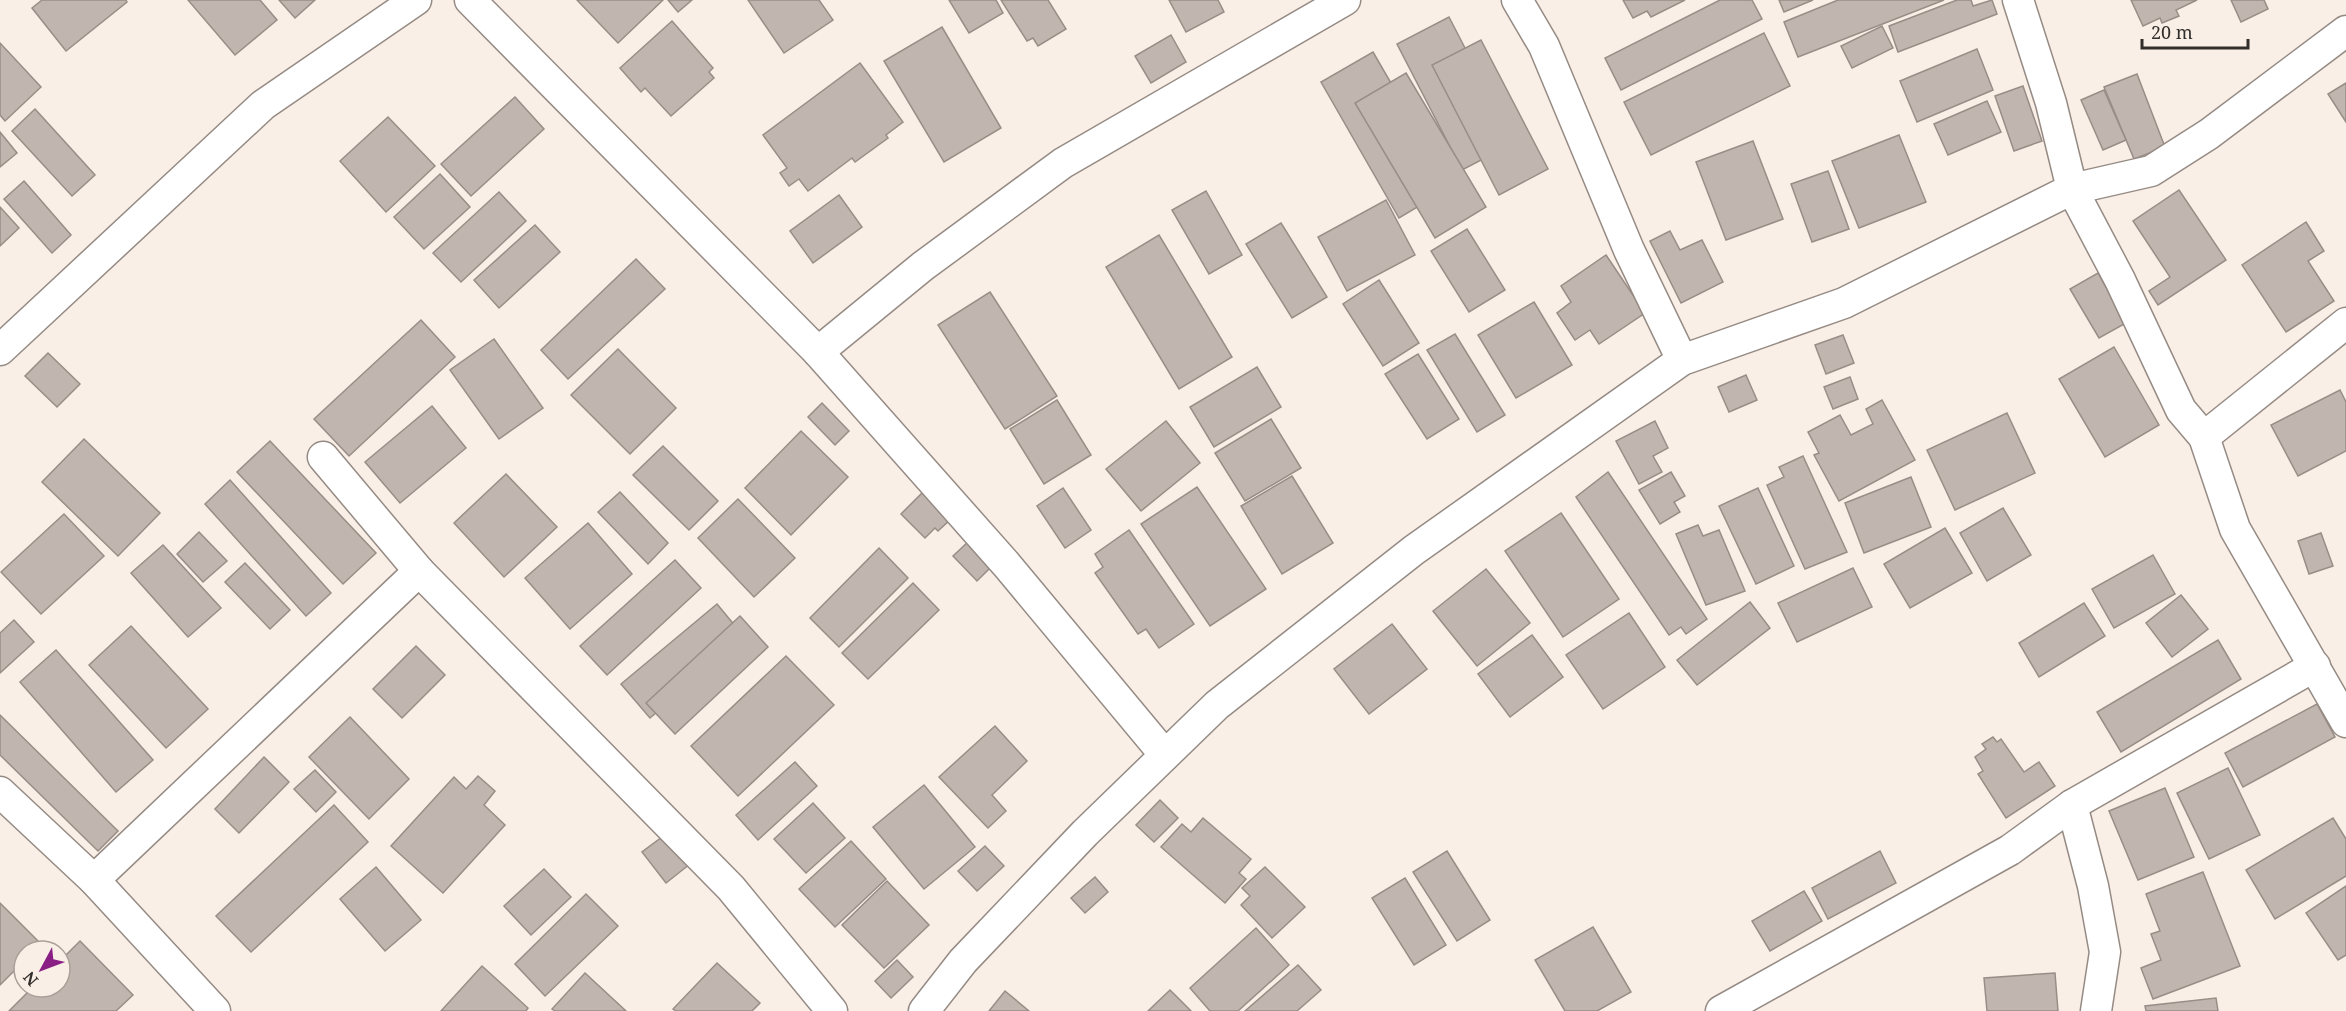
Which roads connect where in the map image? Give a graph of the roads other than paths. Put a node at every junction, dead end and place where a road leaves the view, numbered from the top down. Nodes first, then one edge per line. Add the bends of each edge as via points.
1 (416, 0) edge
2 (470, 0) edge
3 (1345, 0) edge
4 (1517, 0) edge
5 (2018, 0) edge
6 (2346, 31) edge
7 (2072, 189) junction
8 (2346, 323) edge
9 (0, 350) edge
10 (818, 352) junction
11 (1682, 360) junction
12 (2204, 437) junction
13 (323, 457) dead end
14 (419, 571) junction
15 (2314, 666) junction
16 (2346, 722) edge
17 (1165, 755) junction
18 (0, 792) edge
19 (2072, 805) junction
20 (94, 880) junction
21 (215, 1011) edge
22 (832, 1011) edge
23 (924, 1011) edge
24 (1721, 1011) edge
25 (2096, 1011) edge

1 - 9 street via 263,105
2 - 10 street
3 - 10 street via 1063,163 923,266
4 - 11 street via 1544,46 1629,250
5 - 7 street via 2051,103
6 - 7 street via 2209,134 2151,171
7 - 11 street via 1844,303
7 - 12 street via 2181,410
8 - 12 street
10 - 17 street via 1006,564
11 - 17 street via 1414,550 1217,705
12 - 15 street via 2235,529
13 - 14 street
14 - 20 street
14 - 22 street via 731,888
15 - 16 street
15 - 19 street
17 - 23 street via 963,961
18 - 20 street
19 - 24 street via 2010,850
19 - 25 street via 2105,952
20 - 21 street

